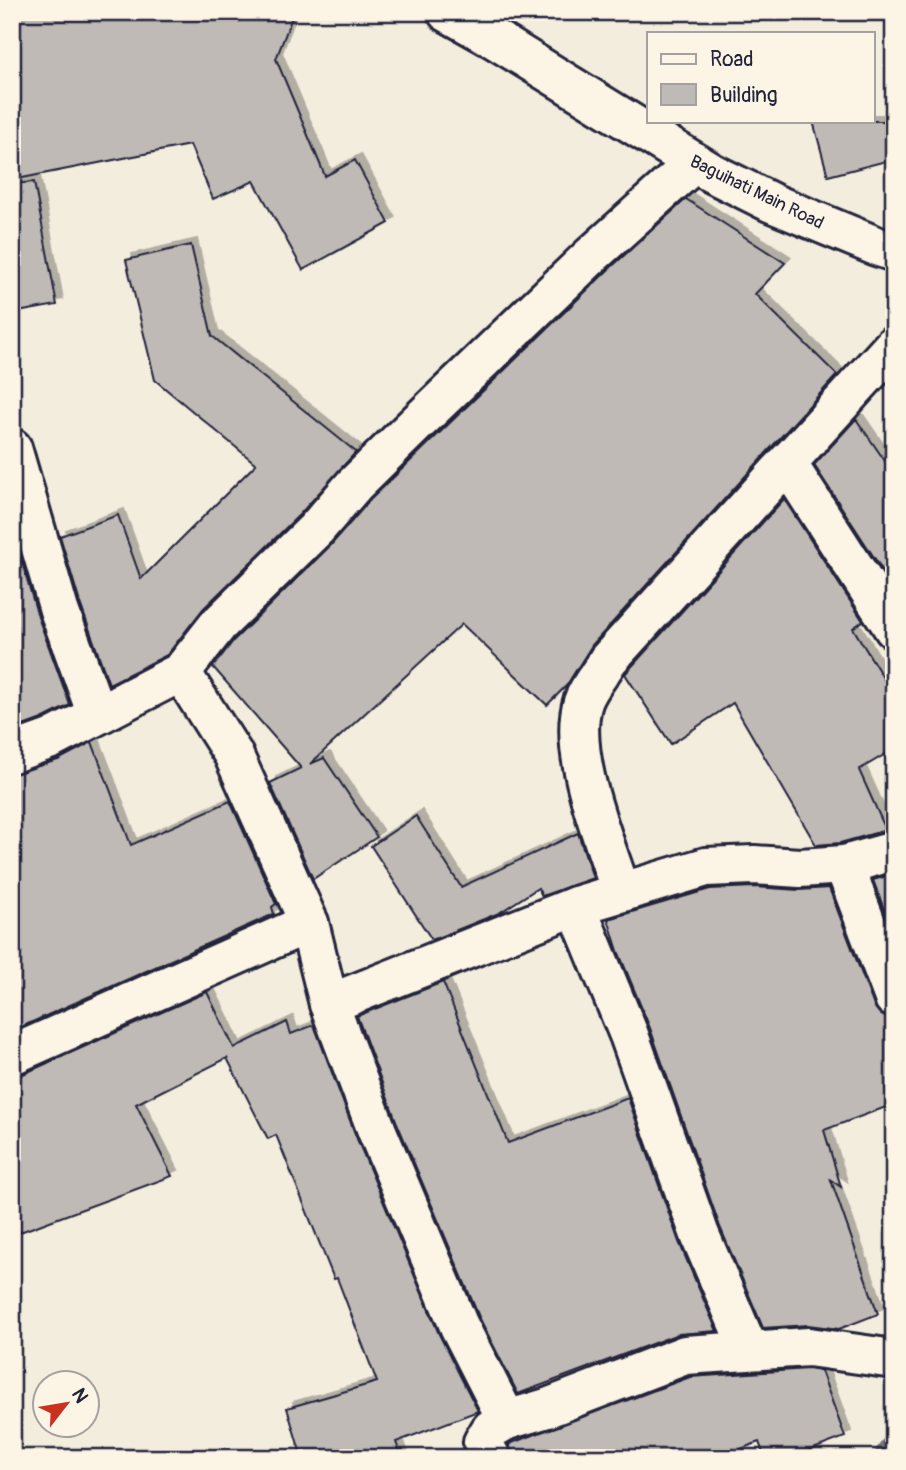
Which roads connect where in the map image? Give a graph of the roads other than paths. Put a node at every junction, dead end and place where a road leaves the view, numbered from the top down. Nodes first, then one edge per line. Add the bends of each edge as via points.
1 (447, 12) edge
2 (694, 163) junction
3 (894, 251) edge
4 (894, 345) edge
5 (12, 447) edge
6 (786, 463) junction
7 (894, 629) edge
8 (181, 672) junction
9 (97, 715) junction
10 (12, 753) edge
11 (894, 851) edge
12 (844, 865) junction
13 (621, 892) junction
14 (576, 906) junction
15 (309, 923) junction
16 (894, 998) edge
17 (329, 1004) junction
18 (12, 1055) edge
19 (748, 1350) junction
20 (894, 1359) edge
21 (506, 1420) junction
22 (491, 1458) edge

1 - 2 street, Baguihati Main Road
2 - 3 street, Baguihati Main Road via 772,203
2 - 8 street via 398,441 218,625
4 - 6 street
5 - 9 street via 59,610
6 - 7 street
6 - 13 street via 608,660 583,702 579,738 590,797
8 - 9 street
8 - 15 street via 233,754
9 - 10 street
11 - 12 street
12 - 13 street via 706,867
12 - 16 street
13 - 14 street
14 - 17 street
14 - 19 street
15 - 17 street
15 - 18 street
17 - 21 street via 459,1326
19 - 20 street via 809,1348
19 - 21 street via 685,1355
21 - 22 street via 491,1429 483,1442

